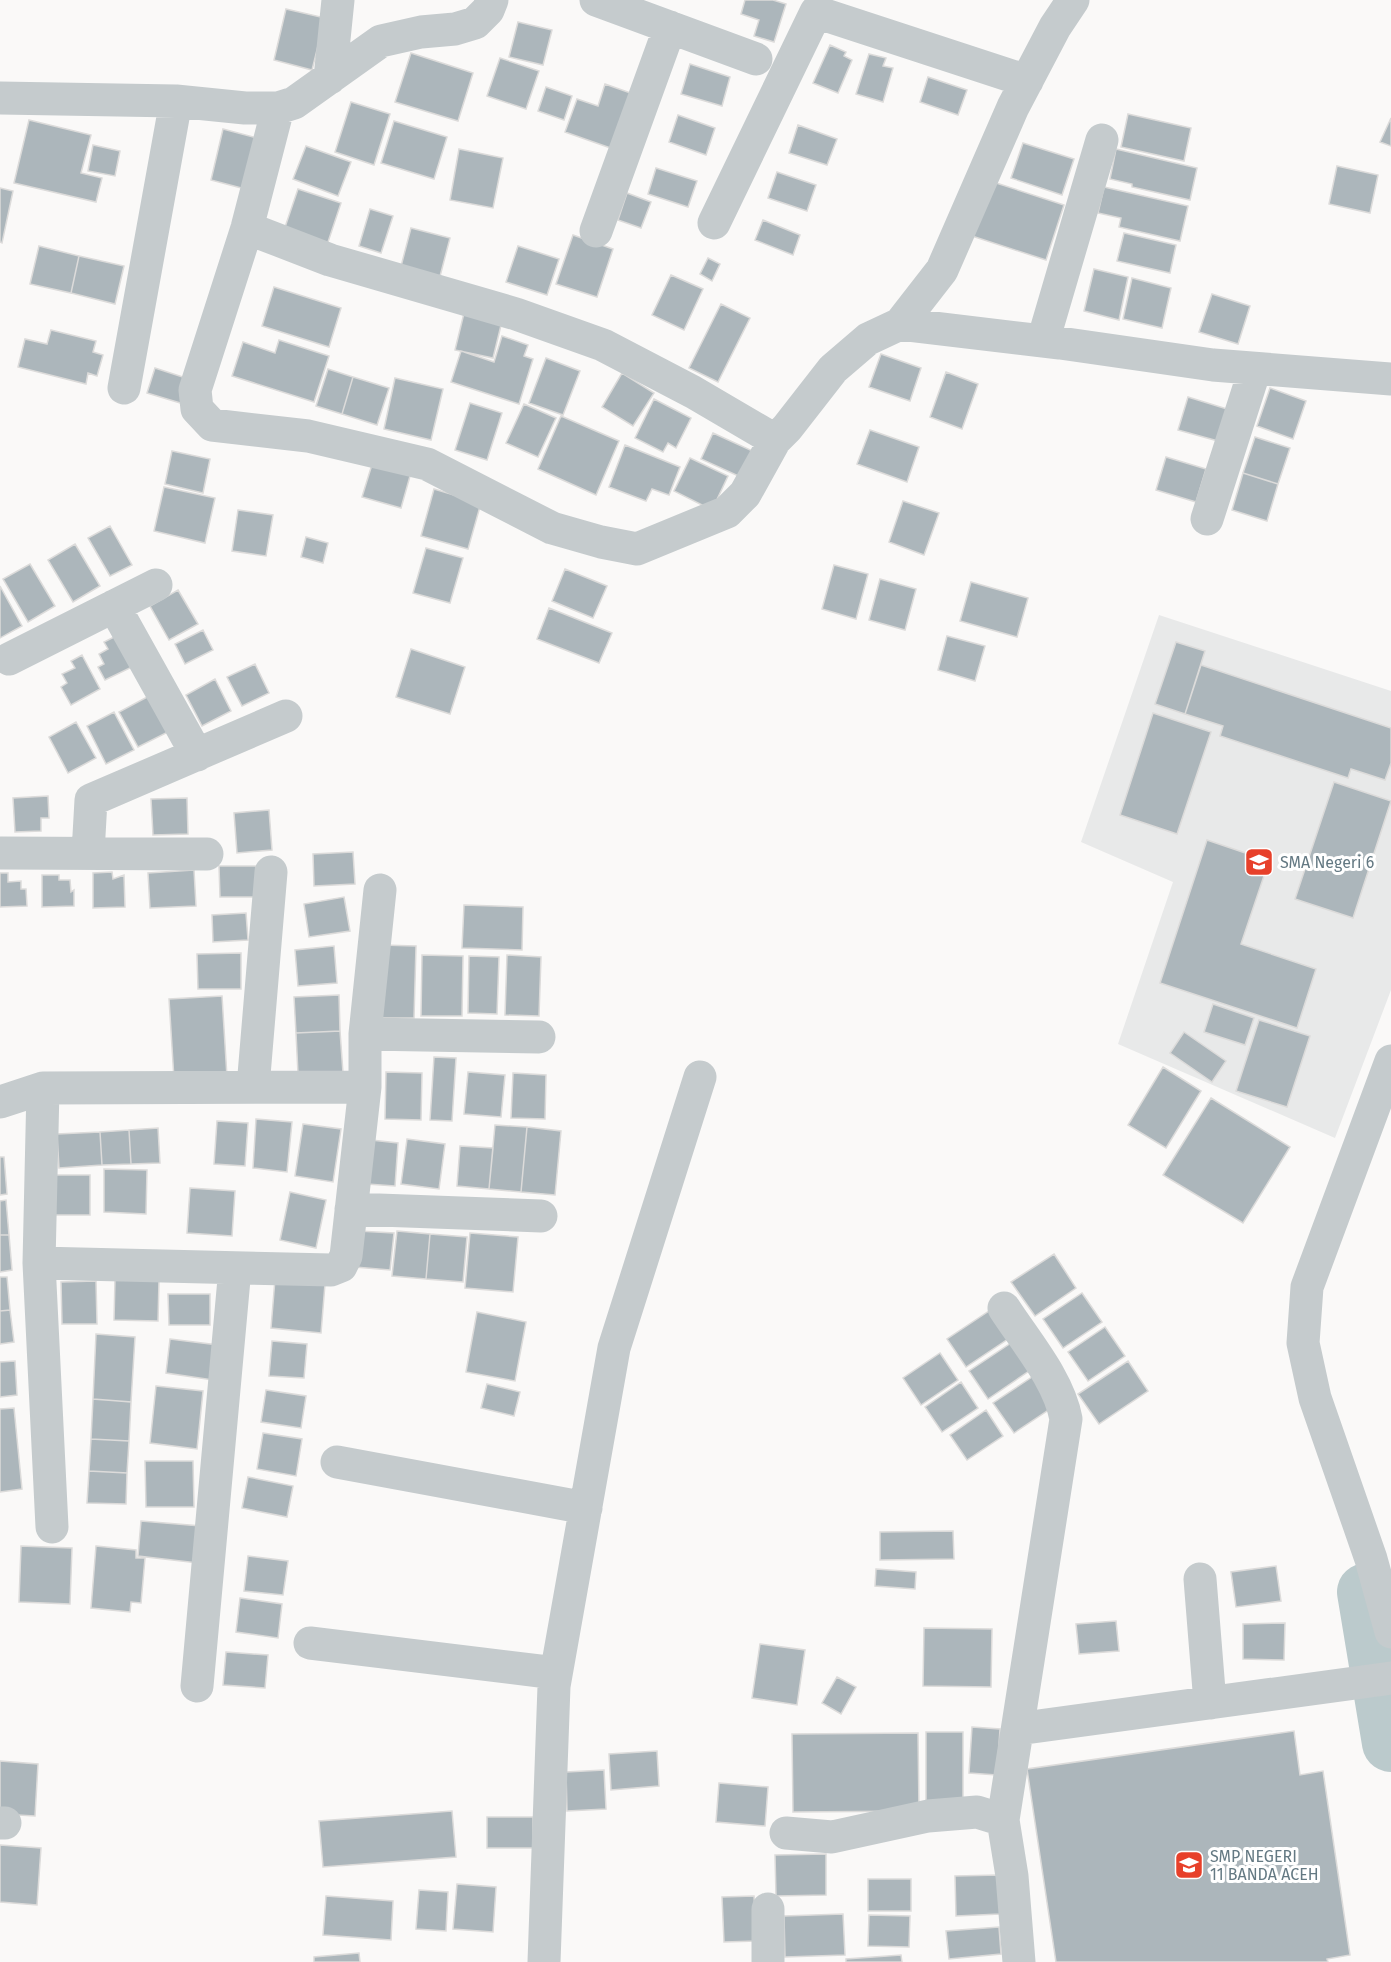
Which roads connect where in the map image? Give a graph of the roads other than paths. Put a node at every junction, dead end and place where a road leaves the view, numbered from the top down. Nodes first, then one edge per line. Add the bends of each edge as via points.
1 (338, 0) edge
2 (492, 0) edge
3 (596, 0) edge
4 (1073, 0) edge
5 (670, 27) junction
6 (756, 59) dead end
7 (330, 78) junction
8 (1026, 81) junction
9 (0, 98) edge
10 (176, 101) junction
11 (278, 108) junction
12 (1102, 140) dead end
13 (714, 224) dead end
14 (247, 228) junction
15 (596, 231) dead end
16 (900, 324) junction
17 (1043, 341) junction
18 (1255, 369) junction
19 (1391, 379) edge
20 (124, 388) dead end
21 (776, 440) junction
22 (1207, 519) dead end
23 (156, 585) dead end
24 (114, 606) junction
25 (9, 660) dead end
26 (286, 716) dead end
27 (197, 755) junction
28 (0, 853) edge
29 (88, 853) junction
30 (207, 854) dead end
31 (271, 872) dead end
32 (380, 890) dead end
33 (364, 1034) junction
34 (539, 1037) dead end
35 (1391, 1061) edge
36 (700, 1077) dead end
37 (365, 1087) junction
38 (43, 1088) junction
39 (253, 1088) junction
40 (0, 1102) edge
41 (351, 1209) junction
42 (542, 1216) dead end
43 (39, 1263) junction
44 (235, 1268) junction
45 (1004, 1308) dead end
46 (337, 1461) dead end
47 (586, 1508) junction
48 (52, 1527) dead end
49 (1200, 1579) dead end
50 (1391, 1632) edge
51 (310, 1643) dead end
52 (556, 1673) junction
53 (1391, 1678) edge
54 (197, 1686) dead end
55 (1210, 1703) junction
56 (1018, 1729) junction
57 (1004, 1820) junction
58 (786, 1833) dead end
59 (768, 1909) dead end
60 (544, 1962) edge
61 (768, 1962) edge
62 (1019, 1962) edge

1 - 7 street
2 - 7 street via 475,23 381,41
3 - 5 street
4 - 8 street
5 - 6 street
5 - 15 street
7 - 11 street via 294,103
8 - 13 street via 816,12
8 - 16 street via 942,270
9 - 10 street
10 - 11 street
10 - 20 street
11 - 14 street
12 - 17 street
14 - 21 street via 330,260 516,314 603,345
14 - 21 street via 195,390 197,409 212,425 308,436 427,464 552,528 637,549 727,512 745,495
16 - 17 street
16 - 21 street via 868,339 833,369
17 - 18 street
18 - 19 street
18 - 22 street
23 - 24 street
24 - 25 street
24 - 27 street
26 - 27 street
27 - 29 street via 91,800
28 - 29 street
29 - 30 street
31 - 39 street
32 - 33 street
33 - 34 street
33 - 37 street
35 - 50 street via 1307,1287 1303,1344 1315,1398 1371,1559
36 - 47 street via 614,1348
37 - 39 street
37 - 41 street
38 - 39 street
38 - 40 street
38 - 43 street
41 - 42 street
41 - 44 street via 346,1256 341,1266 331,1270
43 - 44 street
43 - 48 street
44 - 54 street
45 - 56 street via 1054,1385 1066,1419
46 - 47 street
47 - 52 street
49 - 55 street
51 - 52 street
52 - 60 street
53 - 55 street
55 - 56 street
56 - 57 street
57 - 58 street via 977,1812 928,1816 832,1837
57 - 62 street
59 - 61 street

